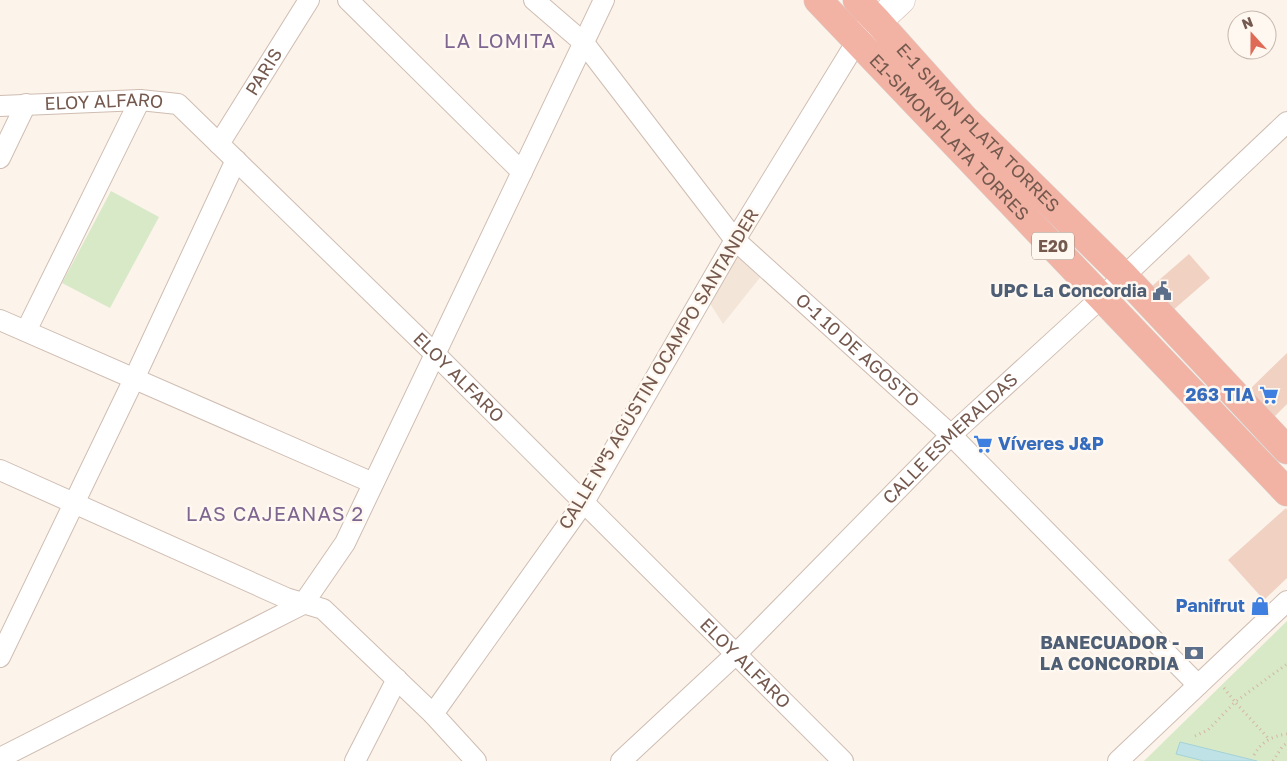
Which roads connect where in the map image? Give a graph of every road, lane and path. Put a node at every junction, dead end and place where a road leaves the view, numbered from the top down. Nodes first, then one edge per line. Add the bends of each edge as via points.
1 (309, 0) edge
2 (348, 0) edge
3 (534, 0) edge
4 (604, 0) edge
5 (818, 0) edge
6 (857, 0) edge
7 (901, 0) edge
8 (878, 22) junction
9 (858, 41) junction
10 (584, 44) junction
11 (140, 100) junction
12 (26, 104) junction
13 (0, 106) edge
14 (1287, 122) edge
15 (218, 144) junction
16 (0, 158) edge
17 (236, 160) junction
18 (522, 172) junction
19 (735, 240) junction
20 (1124, 276) junction
21 (1102, 297) junction
22 (0, 320) edge
23 (26, 331) junction
24 (436, 355) junction
25 (134, 379) junction
26 (951, 435) junction
27 (1287, 450) edge
28 (0, 470) edge
29 (374, 483) junction
30 (1287, 492) edge
31 (584, 502) junction
32 (75, 503) junction
33 (1287, 601) edge
34 (303, 604) junction
35 (736, 654) junction
36 (0, 657) edge
37 (1287, 664) edge
38 (397, 678) junction
39 (1198, 685) junction
40 (1222, 686) dead end
41 (1236, 702) junction
42 (433, 714) junction
43 (1287, 734) edge
44 (1195, 736) dead end
45 (1269, 739) junction
46 (1287, 742) edge
47 (1254, 755) dead end
48 (0, 758) edge
49 (356, 761) edge
50 (476, 761) edge
51 (621, 761) edge
52 (843, 761) edge
53 (1118, 761) edge
54 (1273, 761) edge

1 - 15 street, PARIS
2 - 18 street
3 - 10 street, O-1 10 DE AGOSTO
4 - 10 street
5 - 9 highway, E1-SIMON PLATA TORRES / E20
6 - 8 highway, E-1 SIMON PLATA TORRES / E20
7 - 8 main road
8 - 9 main road
8 - 20 highway, E-1 SIMON PLATA TORRES / E20 via 964,118
9 - 19 street, CALLE Nº5 AGUSTIN OCAMPO SANTANDER
9 - 21 highway, E1-SIMON PLATA TORRES / E20
10 - 18 street
10 - 19 street, O-1 10 DE AGOSTO
11 - 12 street, ELOY ALFARO
11 - 15 street, ELOY ALFARO via 178,104
11 - 23 street
12 - 13 street, ELOY ALFARO
12 - 16 street
14 - 20 street, CALLE ESMERALDAS
15 - 17 street, ELOY ALFARO
17 - 24 street, ELOY ALFARO
17 - 25 street
18 - 24 street
19 - 26 street, O-1 10 DE AGOSTO
19 - 31 street, CALLE Nº5 AGUSTIN OCAMPO SANTANDER
20 - 21 street, CALLE ESMERALDAS
20 - 27 highway, E-1 SIMON PLATA TORRES / E20
21 - 26 street, CALLE ESMERALDAS
21 - 30 highway, E1-SIMON PLATA TORRES / E20
22 - 23 street
23 - 25 street
24 - 29 street
24 - 31 street, ELOY ALFARO
25 - 29 street
25 - 32 street
26 - 35 street, CALLE ESMERALDAS
26 - 39 street, O-1 10 DE AGOSTO
28 - 32 street
29 - 34 street via 345,543
31 - 35 street, ELOY ALFARO
31 - 42 street, CALLE Nº5 AGUSTIN OCAMPO SANTANDER
32 - 34 street
32 - 36 street
33 - 39 street
34 - 38 street via 323,609
34 - 48 street
35 - 51 street, CALLE ESMERALDAS
35 - 52 street, ELOY ALFARO
37 - 41 path
38 - 42 street
38 - 49 street
39 - 53 street
40 - 41 path
41 - 44 path via 1208,730
41 - 45 path
42 - 50 street
43 - 45 path
45 - 47 path via 1258,746
46 - 54 path

